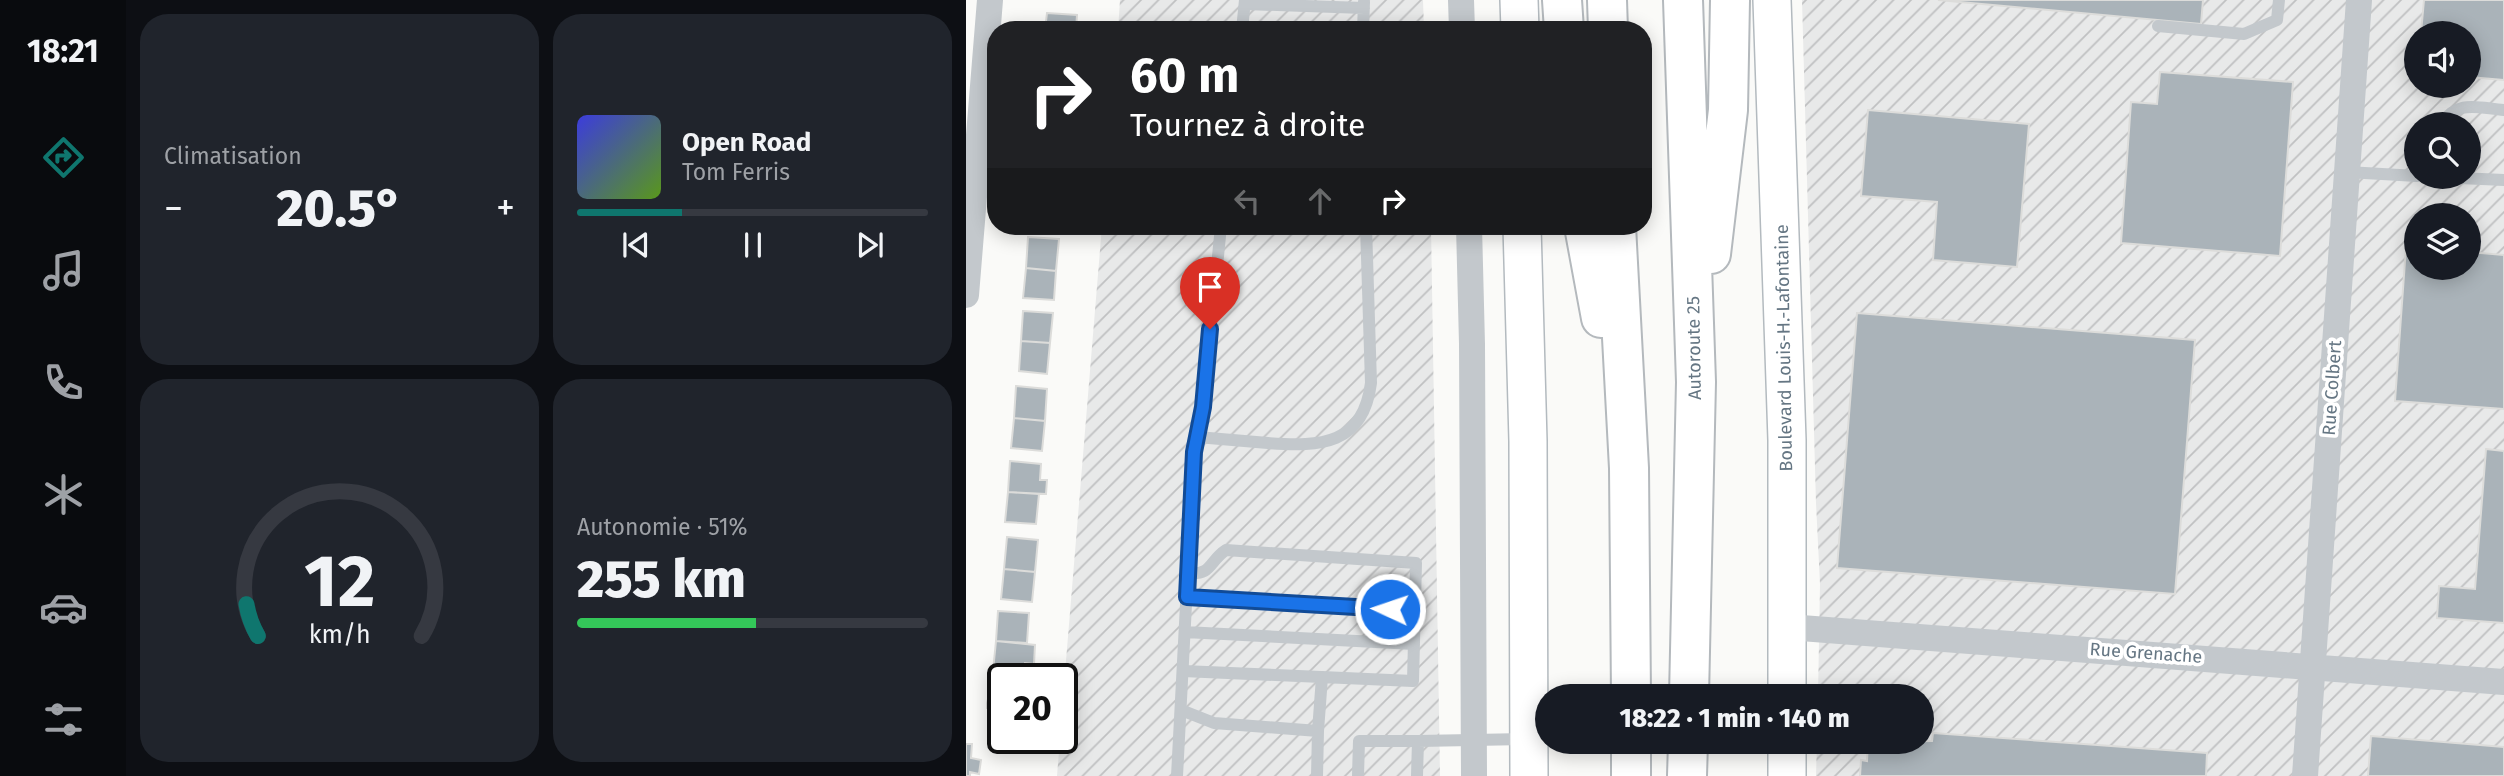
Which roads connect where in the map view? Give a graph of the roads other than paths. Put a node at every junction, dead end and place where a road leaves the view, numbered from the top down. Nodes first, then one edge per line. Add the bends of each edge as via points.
1 (990, 0) edge
2 (1461, 0) edge
3 (1519, 0) edge
4 (1562, 0) edge
5 (1607, 0) edge
6 (1684, 0) edge
7 (1730, 0) edge
8 (1772, 0) edge
9 (2279, 0) edge
10 (2359, 0) edge
11 (1245, 2) edge
12 (1364, 4) edge
13 (988, 21) edge
14 (1243, 21) edge
15 (1462, 21) edge
16 (1520, 21) edge
17 (1563, 21) edge
18 (1608, 21) edge
19 (2158, 26) dead end
20 (987, 31) edge
21 (2504, 110) edge
22 (2450, 112) edge
23 (2347, 172) junction
24 (2404, 175) edge
25 (2481, 179) edge
26 (2504, 180) edge
27 (969, 217) edge
28 (1220, 235) edge
29 (1366, 235) edge
30 (1469, 235) edge
31 (1522, 235) edge
32 (1586, 235) edge
33 (1616, 235) edge
34 (966, 295) edge
35 (1696, 382) junction
36 (1197, 438) junction
37 (1629, 468) junction
38 (1188, 573) junction
39 (1187, 597) junction
40 (1415, 610) junction
41 (1788, 627) junction
42 (1185, 632) junction
43 (1414, 644) junction
44 (2313, 666) junction
45 (1183, 671) junction
46 (1322, 677) junction
47 (2504, 682) edge
48 (1631, 684) edge
49 (1689, 684) edge
50 (1787, 684) edge
51 (1181, 710) junction
52 (1318, 731) junction
53 (1530, 739) junction
54 (1475, 740) junction
55 (1418, 741) junction
56 (1631, 754) edge
57 (1688, 754) edge
58 (1787, 754) edge
59 (1177, 776) edge
60 (1317, 776) edge
61 (1358, 776) edge
62 (1417, 776) edge
63 (1474, 776) edge
64 (1529, 776) edge
65 (1631, 776) edge
66 (1687, 776) edge
67 (1787, 776) edge
68 (2305, 776) edge

1 - 13 street
2 - 15 street
3 - 16 main road
4 - 17 highway
5 - 18 highway
6 - 35 highway, Autoroute 25
7 - 35 highway via 1728,110
8 - 41 main road, Boulevard Louis-H.-Lafontaine
9 - 19 lane via 2277,20 2244,34
10 - 23 street, Rue Colbert
11 - 12 lane
11 - 14 lane
20 - 27 street
21 - 22 lane via 2462,106
23 - 24 lane
23 - 44 street, Rue Colbert
25 - 26 lane
27 - 34 street
28 - 36 lane
29 - 36 lane via 1371,383 1368,402 1355,426 1316,444
30 - 54 street
31 - 53 main road
32 - 37 highway
33 - 37 highway
35 - 49 highway, Autoroute 25
36 - 38 lane
37 - 48 highway
38 - 39 lane
38 - 40 lane via 1205,572 1226,550 1416,563
39 - 40 lane
39 - 42 lane
40 - 43 lane
41 - 44 street, Rue Grenache
41 - 50 main road, Boulevard Louis-H.-Lafontaine
42 - 43 lane
42 - 45 lane
43 - 46 lane via 1413,681
44 - 47 street, Rue Grenache
44 - 68 street, Rue Colbert
45 - 46 lane
45 - 51 lane
46 - 52 lane
51 - 52 lane via 1214,723
51 - 59 lane
52 - 60 lane
53 - 54 lane
53 - 64 main road
54 - 55 lane
54 - 63 street
55 - 61 lane via 1359,741
55 - 62 lane
56 - 65 highway
57 - 66 highway
58 - 67 main road

